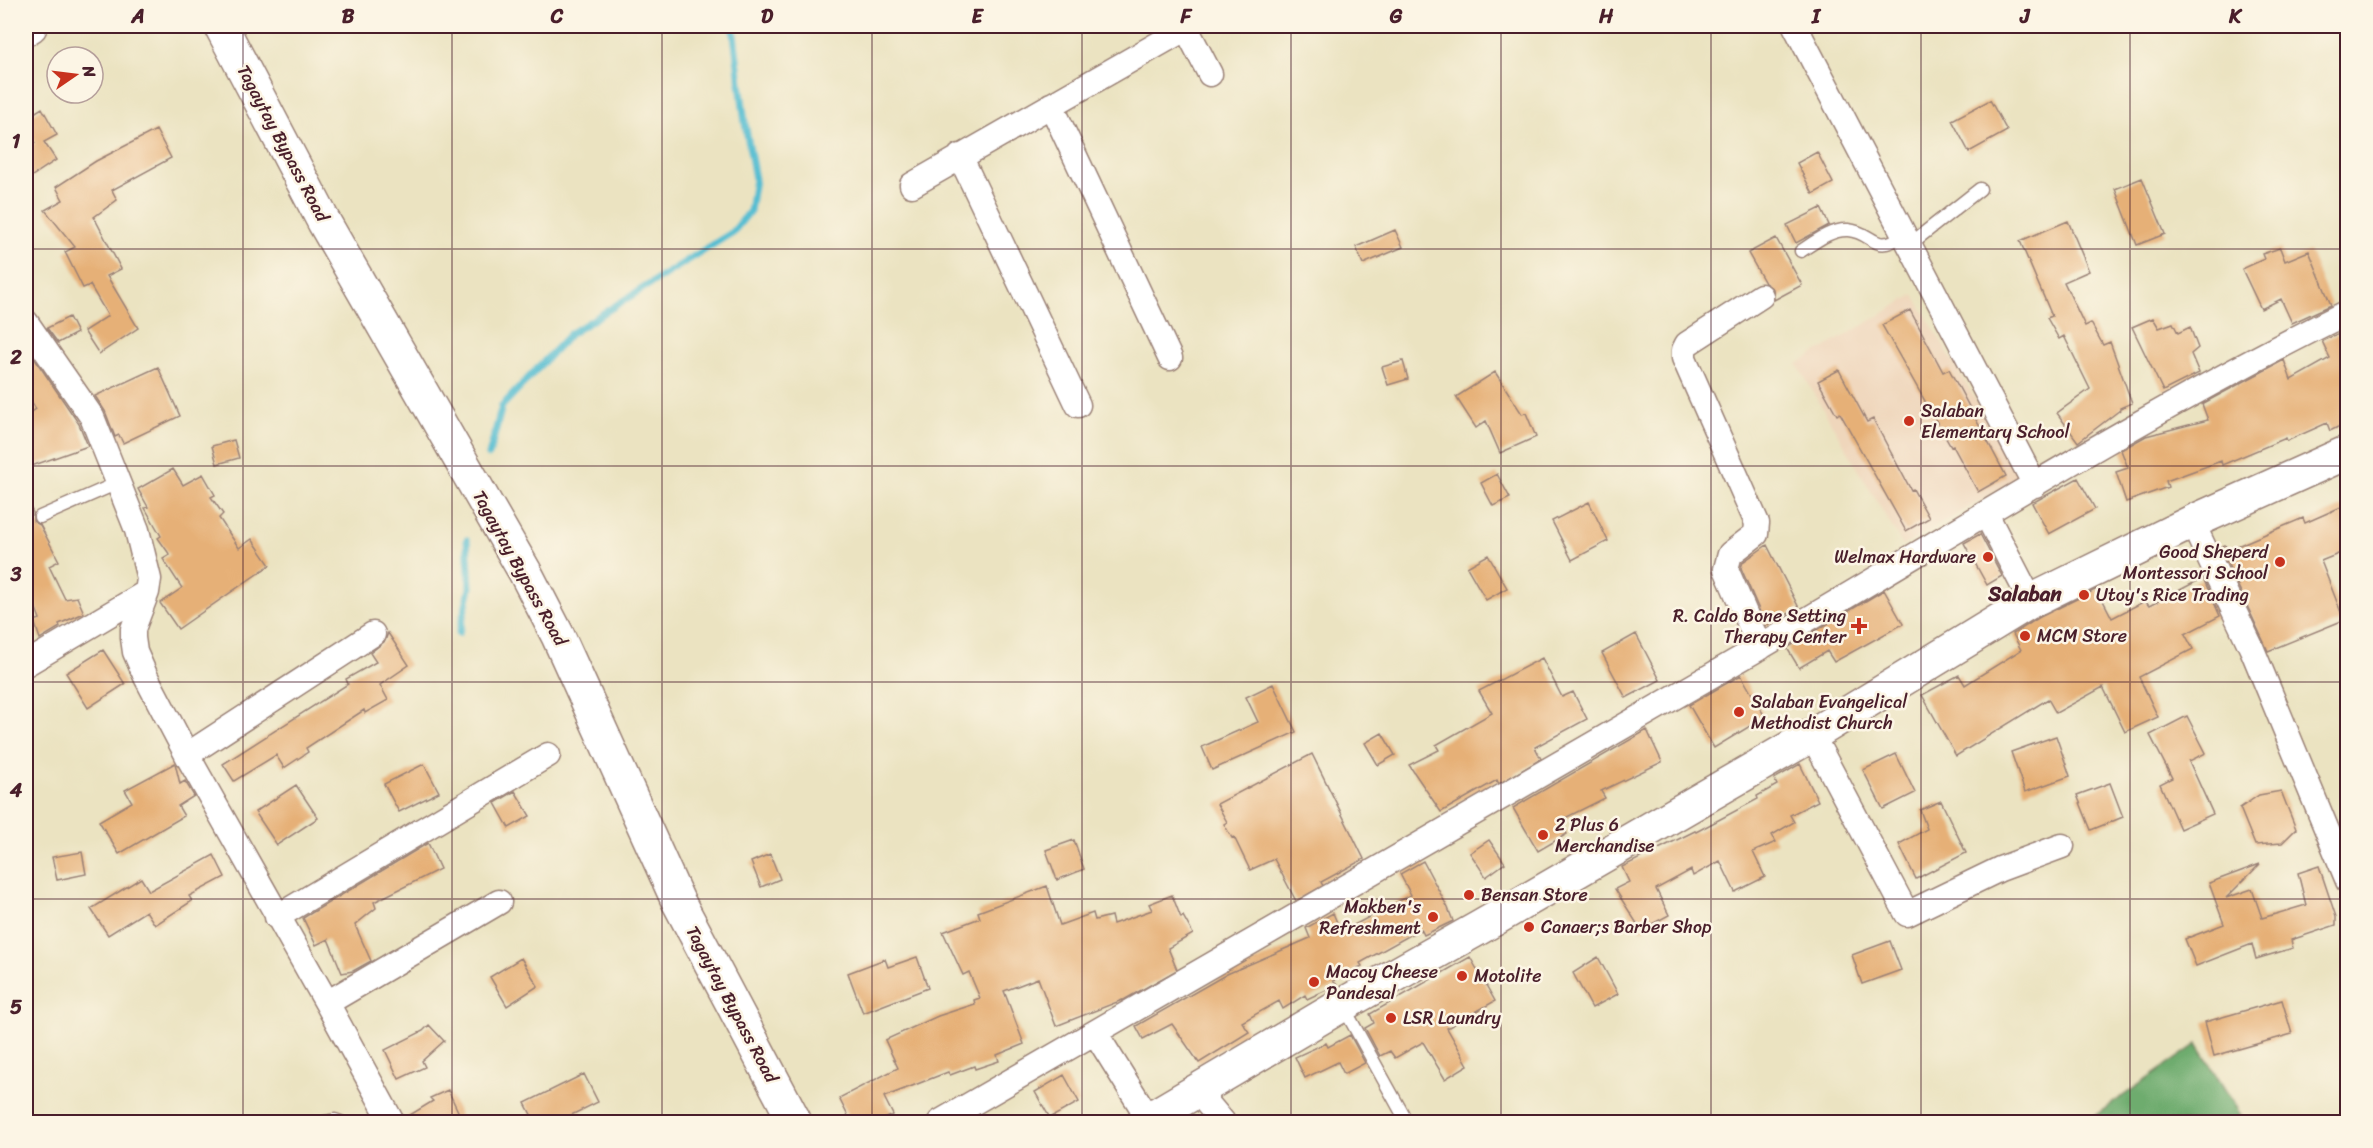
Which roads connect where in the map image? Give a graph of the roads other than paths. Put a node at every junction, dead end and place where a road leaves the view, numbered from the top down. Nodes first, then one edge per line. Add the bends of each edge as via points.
1 (35, 26) edge
2 (221, 26) edge
3 (1187, 26) edge
4 (1795, 26) edge
5 (26, 34) edge
6 (1210, 74) dead end
7 (1051, 105) junction
8 (960, 156) junction
9 (912, 184) dead end
10 (1980, 189) dead end
11 (1906, 240) junction
12 (1801, 250) dead end
13 (1761, 296) dead end
14 (2348, 312) edge
15 (26, 322) edge
16 (1170, 358) dead end
17 (1078, 405) dead end
18 (2348, 452) edge
19 (120, 482) junction
20 (2035, 485) junction
21 (1986, 514) junction
22 (40, 518) dead end
23 (2192, 522) junction
24 (147, 592) junction
25 (2031, 601) junction
26 (373, 634) dead end
27 (1760, 648) junction
28 (26, 664) edge
29 (1812, 735) junction
30 (187, 755) junction
31 (548, 756) dead end
32 (2062, 846) dead end
33 (2348, 881) edge
34 (499, 902) dead end
35 (277, 917) junction
36 (327, 1003) junction
37 (1342, 1005) junction
38 (1096, 1034) junction
39 (1197, 1091) junction
40 (1147, 1121) edge
41 (325, 1122) edge
42 (341, 1122) edge
43 (392, 1122) edge
44 (795, 1122) edge
45 (940, 1122) edge
46 (1223, 1122) edge
47 (1407, 1122) edge

1 - 5 street
2 - 44 main road, Tagaytay Bypass Road via 324,222 525,572 678,901
3 - 6 street
3 - 7 street
4 - 11 street
7 - 8 street
7 - 16 street
8 - 9 street
8 - 17 street
10 - 11 lane
11 - 12 lane via 1882,244 1849,230 1836,231
11 - 20 street
13 - 27 street via 1687,344 1684,350 1684,358 1756,523 1756,534 1730,554 1726,569
14 - 20 street via 2264,353
15 - 19 street via 92,417
18 - 23 main road
19 - 22 lane
19 - 24 street via 147,566
20 - 21 street
21 - 25 street
21 - 27 street
23 - 25 main road
23 - 33 street via 2252,649
24 - 28 street
24 - 30 street via 133,629 135,652
25 - 29 main road
26 - 30 street
27 - 38 street
29 - 32 street via 1907,914 2000,869
29 - 37 main road
30 - 35 street
31 - 35 street
34 - 36 street
35 - 36 street
36 - 43 street
37 - 39 main road
37 - 47 lane
38 - 40 street
38 - 45 street
39 - 40 main road
39 - 46 street
41 - 42 lane

